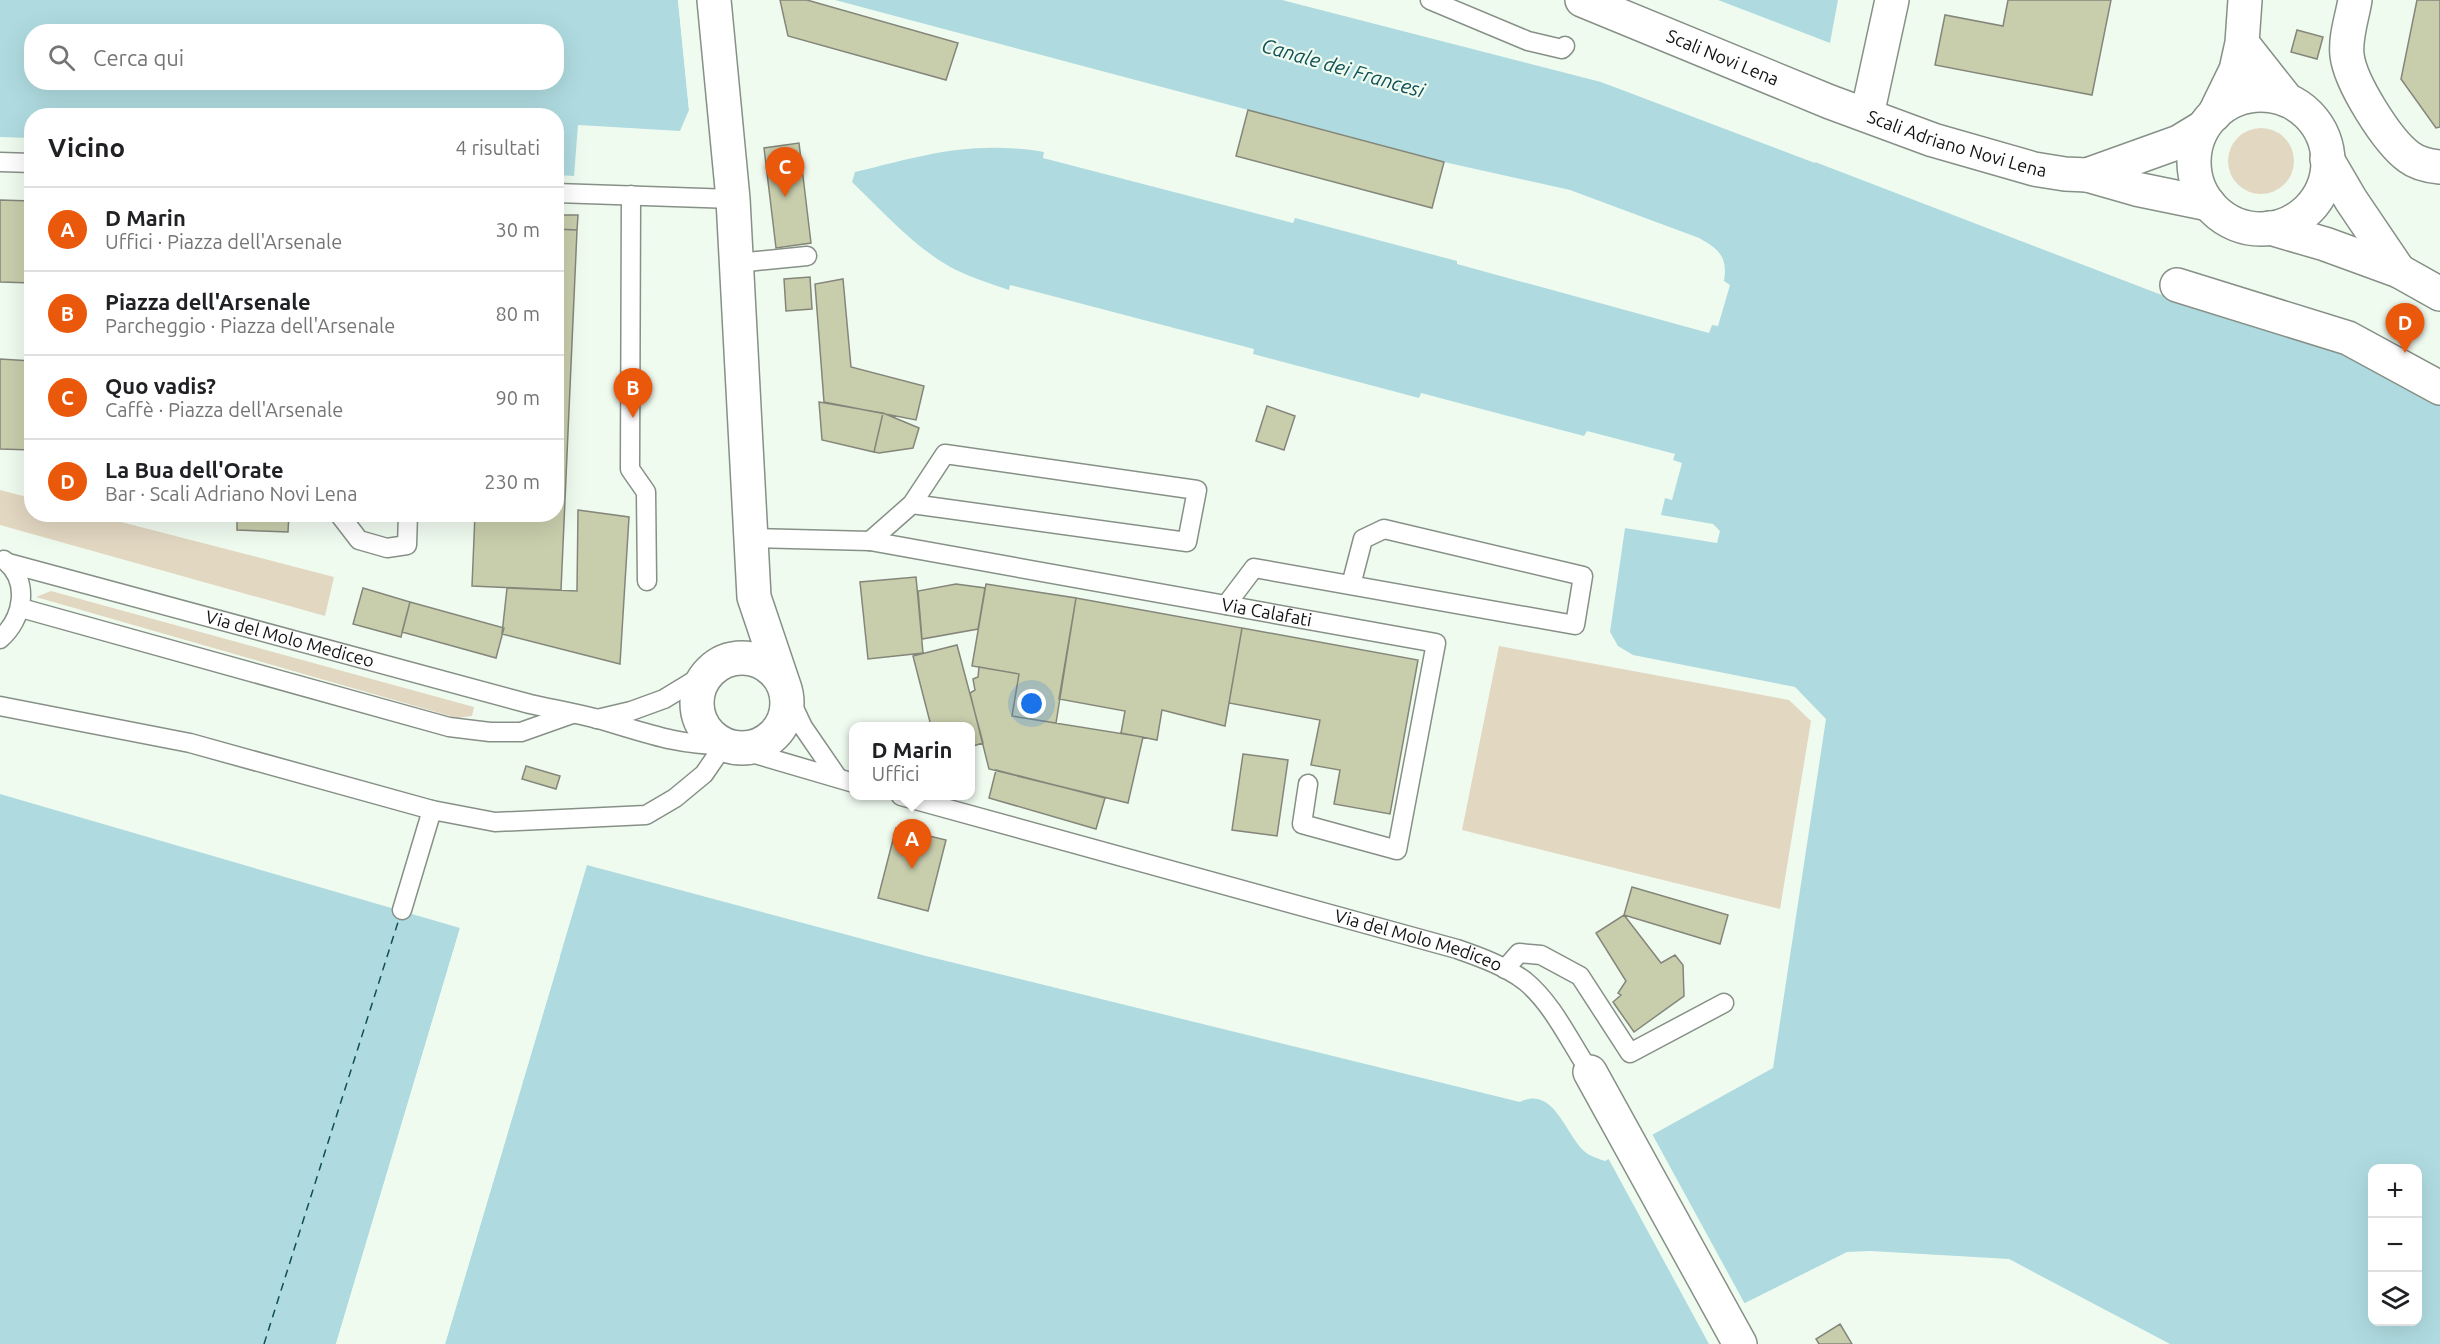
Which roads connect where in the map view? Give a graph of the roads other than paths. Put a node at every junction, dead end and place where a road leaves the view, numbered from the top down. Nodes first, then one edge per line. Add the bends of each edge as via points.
1 (714, 0) edge
2 (1430, 0) edge
3 (1582, 0) edge
4 (1892, 0) edge
5 (2246, 0) edge
6 (2355, 0) edge
7 (2242, 43) junction
8 (1565, 46) dead end
9 (2287, 100) junction
10 (1830, 102) joint
11 (1867, 115) junction
12 (2208, 121) junction
13 (2327, 159) junction
14 (0, 162) edge
15 (24, 164) edge
16 (2428, 164) edge
17 (2087, 175) junction
18 (564, 193) edge
19 (631, 195) junction
20 (733, 199) junction
21 (2210, 204) junction
22 (2270, 228) junction
23 (807, 256) dead end
24 (737, 262) junction
25 (2399, 270) junction
26 (2177, 285) dead end
27 (2440, 294) edge
28 (2440, 388) edge
29 (912, 504) junction
30 (345, 522) edge
31 (408, 522) edge
32 (751, 538) junction
33 (870, 542) junction
34 (4, 560) edge
35 (647, 581) dead end
36 (1351, 585) junction
37 (754, 597) junction
38 (1226, 605) junction
39 (21, 608) junction
40 (0, 639) edge
41 (719, 665) junction
42 (785, 688) junction
43 (0, 706) edge
44 (573, 713) junction
45 (596, 719) junction
46 (731, 747) junction
47 (846, 780) edge
48 (1308, 784) dead end
49 (919, 800) edge
50 (432, 810) junction
51 (402, 910) dead end
52 (1505, 969) junction
53 (1724, 1003) dead end
54 (1590, 1072) joint
55 (1740, 1344) edge

1 - 20 street
2 - 8 lane via 1528,41 1563,49
3 - 10 street, Scali Novi Lena
4 - 11 street
5 - 7 street
6 - 16 street via 2347,41 2349,66 2377,121 2404,153
7 - 9 street
7 - 12 street via 2236,69
9 - 12 street via 2252,95 2231,102
9 - 13 street via 2316,123
10 - 11 street, Scali Adriano Novi Lena
11 - 17 street, Scali Adriano Novi Lena via 2006,162
12 - 17 street, Scali Adriano Novi Lena via 2179,142
12 - 21 street via 2194,149 2195,175
13 - 22 street via 2326,176 2314,204 2292,221
13 - 25 street
14 - 15 lane
17 - 21 street, Scali Adriano Novi Lena
18 - 19 lane
19 - 20 lane
19 - 35 lane via 630,469 646,492
20 - 24 street
21 - 22 street via 2236,225
22 - 25 street
23 - 24 lane
24 - 32 street
25 - 27 street
26 - 28 street via 2348,338
29 - 29 lane via 1187,542 1197,490 945,454
29 - 33 lane
30 - 31 lane via 358,540 387,548 407,545
32 - 33 lane, Via Calafati
32 - 37 street
33 - 38 lane, Via Calafati
34 - 39 lane, Via del Molo Mediceo via 19,584
34 - 44 lane, Via del Molo Mediceo
36 - 36 lane via 1575,625 1583,576 1384,529 1363,539
36 - 38 lane via 1254,568
37 - 41 street
37 - 42 street
38 - 48 lane, Via Calafati via 1436,643 1397,850 1302,824
39 - 40 lane via 16,621
39 - 44 lane via 448,727 521,732
41 - 42 street via 742,657 756,660 768,666
41 - 45 lane, Via del Molo Mediceo via 664,699
41 - 46 street via 701,683 696,697 697,712 712,738
42 - 46 street via 785,718 778,731 753,747
42 - 47 lane, Via del Molo Mediceo via 803,727
43 - 50 lane via 190,742
44 - 45 lane, Via del Molo Mediceo
45 - 46 lane, Via del Molo Mediceo via 672,741
46 - 47 lane, Via del Molo Mediceo
46 - 50 lane via 675,798 646,815 495,822
49 - 52 lane, Via del Molo Mediceo via 1457,949
50 - 51 lane
52 - 53 lane via 1519,952 1541,955 1580,976 1630,1053
52 - 54 lane, Via del Molo Mediceo via 1525,981 1544,1001
54 - 55 street, Via del Molo Mediceo

